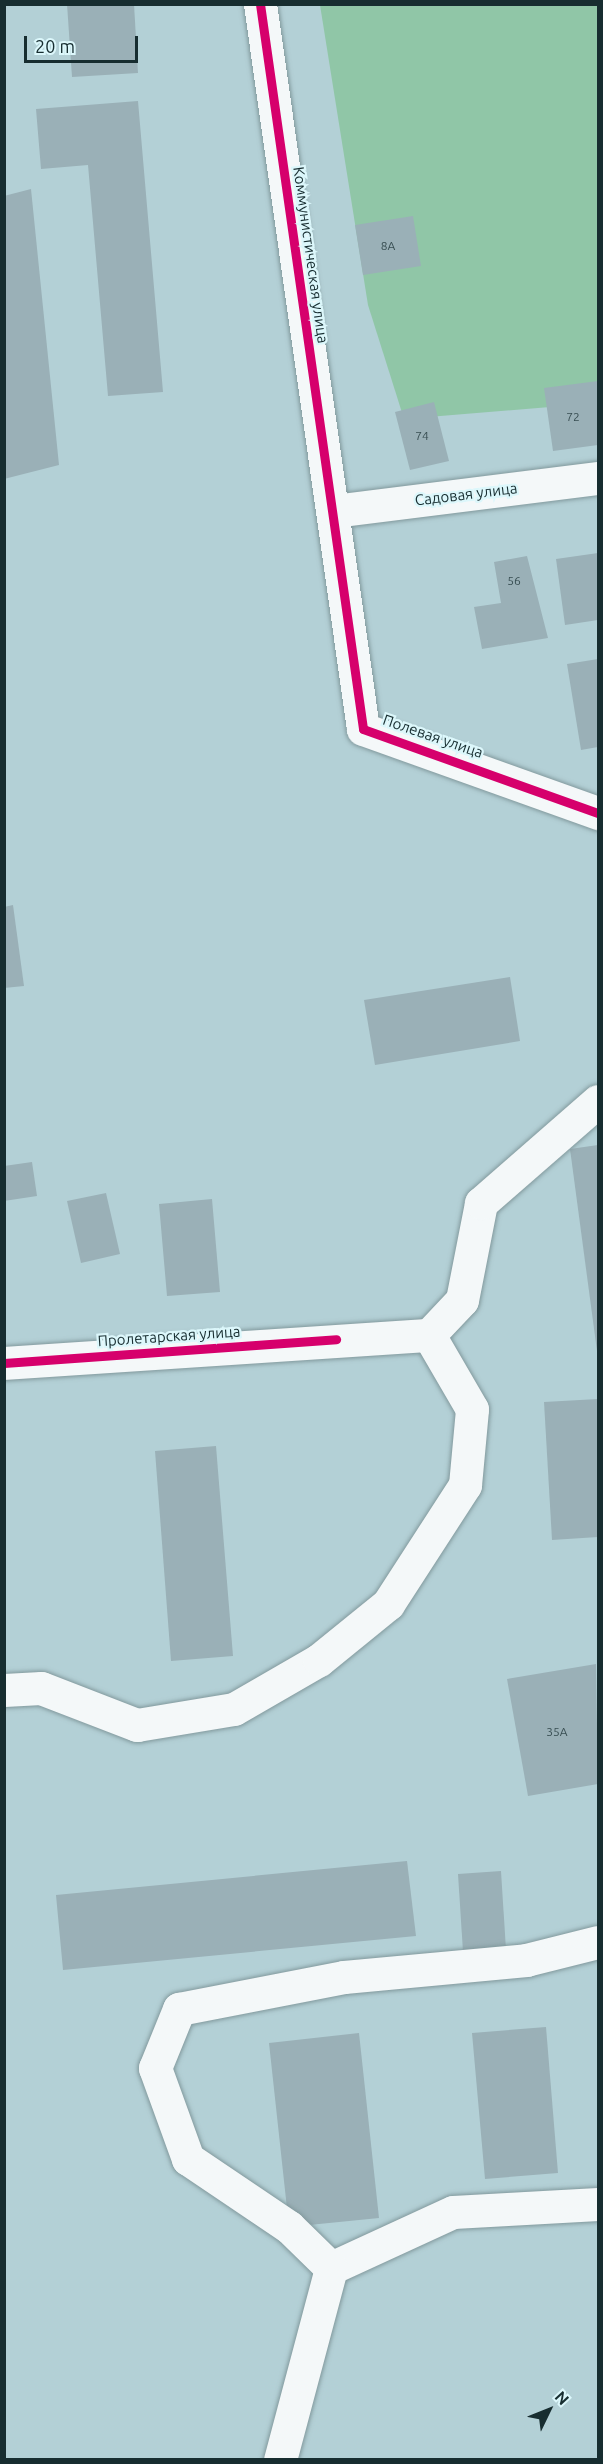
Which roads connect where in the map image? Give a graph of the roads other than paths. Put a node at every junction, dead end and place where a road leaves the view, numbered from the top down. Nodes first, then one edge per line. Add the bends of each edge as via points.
1 (260, 4) edge
2 (598, 478) edge
3 (333, 510) junction
4 (598, 813) edge
5 (598, 1101) edge
6 (429, 1335) junction
7 (4, 1363) edge
8 (4, 1690) edge
9 (598, 1942) edge
10 (598, 2204) edge
11 (331, 2268) junction
12 (280, 2460) edge

1 - 3 street, Коммунистическая улица
2 - 3 street, Садовая улица
3 - 4 street, Полевая улица via 363,729
5 - 6 street via 481,1203 462,1300
6 - 7 street, Пролетарская улица
6 - 8 street via 472,1409 465,1485 388,1604 319,1660 234,1709 137,1725 40,1688
9 - 11 street via 526,1960 344,1977 179,2009 155,2068 188,2159 289,2227
10 - 11 street via 453,2212
11 - 12 street

